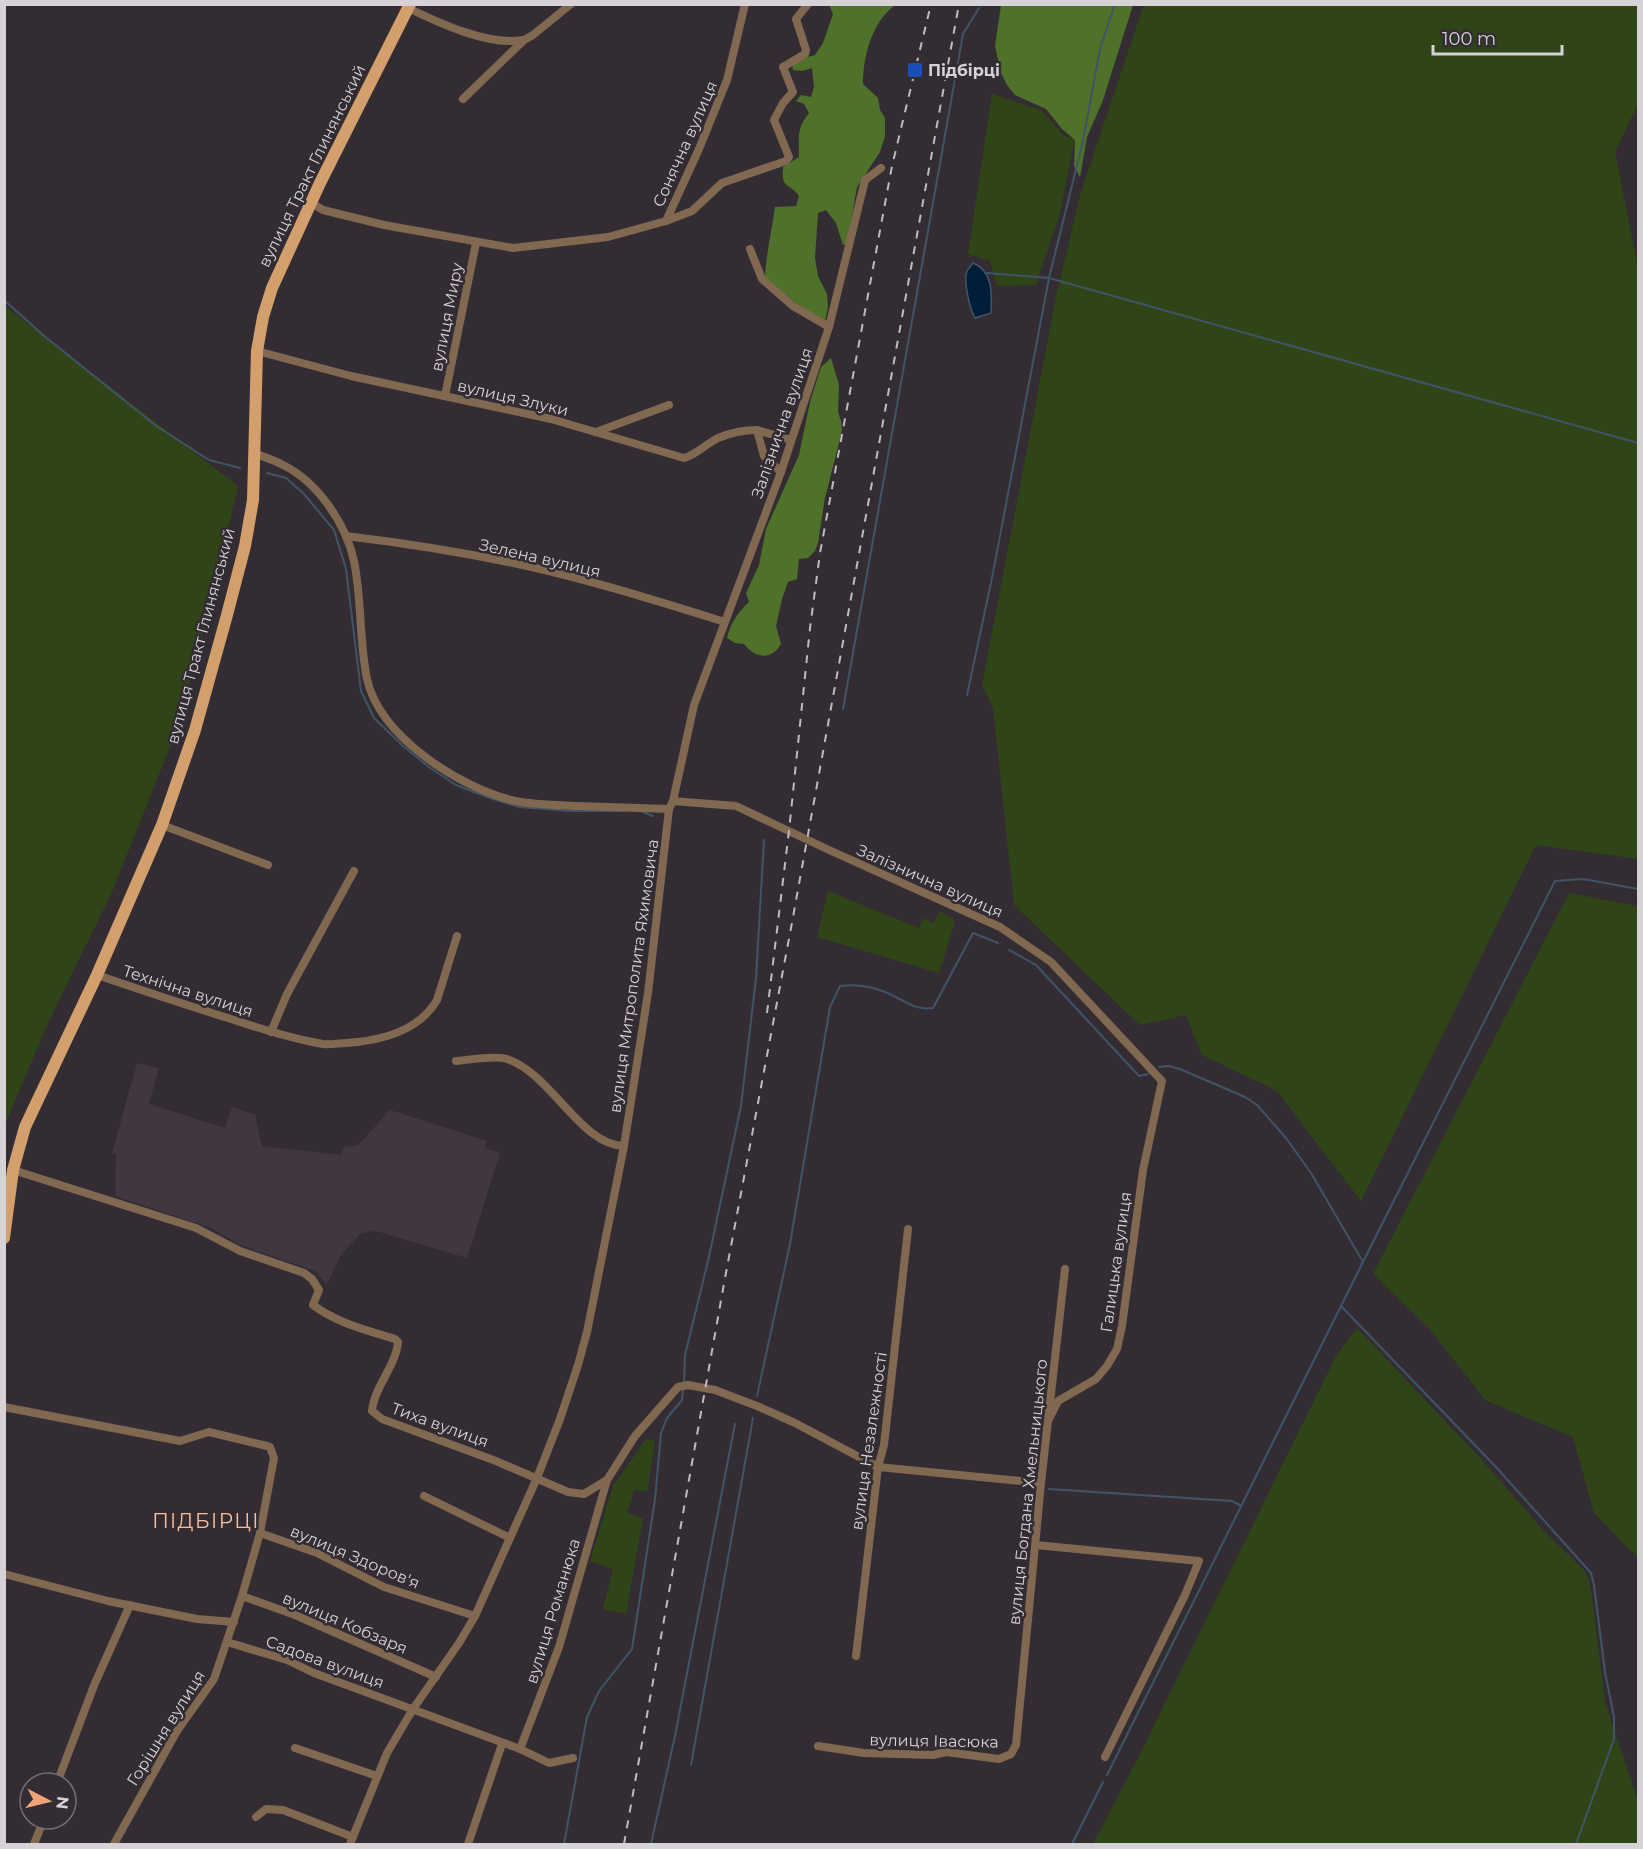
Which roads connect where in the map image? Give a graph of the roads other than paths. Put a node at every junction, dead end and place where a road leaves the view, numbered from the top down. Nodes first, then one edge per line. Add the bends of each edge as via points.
1 (571, 4) edge
2 (745, 4) edge
3 (808, 4) edge
4 (409, 6) edge
5 (524, 40) junction
6 (463, 99) dead end
7 (881, 168) dead end
8 (311, 202) junction
9 (666, 220) junction
10 (476, 243) junction
11 (750, 249) dead end
12 (829, 327) junction
13 (257, 351) junction
14 (445, 396) junction
15 (669, 405) dead end
16 (757, 430) junction
17 (596, 432) junction
18 (791, 440) junction
19 (254, 453) junction
20 (781, 472) junction
21 (346, 536) junction
22 (725, 622) junction
23 (671, 805) junction
24 (162, 825) junction
25 (268, 865) dead end
26 (354, 871) dead end
27 (457, 936) dead end
28 (97, 975) junction
29 (271, 1032) junction
30 (456, 1061) dead end
31 (1162, 1081) joint
32 (624, 1146) junction
33 (13, 1170) junction
34 (908, 1229) dead end
35 (4, 1238) edge
36 (1065, 1269) dead end
37 (4, 1407) edge
38 (1048, 1419) junction
39 (878, 1467) junction
40 (537, 1478) junction
41 (607, 1480) junction
42 (1041, 1483) junction
43 (424, 1496) dead end
44 (260, 1533) junction
45 (510, 1538) junction
46 (1036, 1545) junction
47 (4, 1574) edge
48 (242, 1596) junction
49 (130, 1605) junction
50 (475, 1616) junction
51 (234, 1622) junction
52 (227, 1642) junction
53 (856, 1656) dead end
54 (436, 1677) junction
55 (413, 1708) junction
56 (1020, 1718) joint
57 (502, 1744) junction
58 (818, 1746) dead end
59 (295, 1748) dead end
60 (520, 1749) junction
61 (1105, 1756) dead end
62 (573, 1758) dead end
63 (62, 1771) edge
64 (377, 1776) junction
65 (256, 1817) dead end
66 (351, 1841) edge
67 (114, 1845) edge
68 (468, 1845) edge

1 - 5 street
2 - 9 street, Сонячна вулиця via 727,80
3 - 9 street via 796,19 805,54 783,67 793,93 774,120 789,157 722,183 692,211
4 - 5 street via 462,30 513,42
4 - 8 main road, вулиця Тракт Глинянський
5 - 6 street
7 - 12 street, Залізнична вулиця via 866,180
8 - 10 street, Сонячна вулиця via 323,210
8 - 13 main road, вулиця Тракт Глинянський via 272,288
9 - 10 street, Сонячна вулиця via 584,240 513,248
10 - 14 street, вулиця Миру
11 - 12 street via 762,279 793,306
12 - 18 street, Залізнична вулиця
13 - 14 street, вулиця Злуки
13 - 19 main road, вулиця Тракт Глинянський
14 - 17 street, вулиця Злуки
15 - 17 street
16 - 17 street, вулиця Злуки via 719,438 684,458
16 - 18 street, вулиця Злуки
16 - 20 street via 764,456
18 - 20 street, Залізнична вулиця
19 - 21 street, Залізнична вулиця via 284,465 308,482
19 - 24 main road, вулиця Тракт Глинянський via 253,500 245,546 195,730
20 - 22 street, Залізнична вулиця
21 - 22 street, Зелена вулиця via 519,564
21 - 23 street, Залізнична вулиця via 354,561 367,680 392,725 412,744 471,786 515,801
22 - 23 street, Залізнична вулиця via 694,705
23 - 31 street, Залізнична вулиця via 736,806 1000,927 1051,962
23 - 32 street, вулиця Митрополита Яхимовича
24 - 25 street
24 - 28 main road, вулиця Тракт Глинянський
26 - 29 street, Технічна вулиця via 287,994
27 - 29 street, Технічна вулиця via 437,1000 425,1016 397,1033 366,1041 326,1044
28 - 29 street, Технічна вулиця
28 - 33 main road, вулиця Тракт Глинянський via 25,1126
30 - 32 street, вулиця Митрополита Яхимовича via 505,1058 541,1080 594,1135 614,1146
31 - 38 street, Галицька вулиця via 1143,1170 1117,1349 1096,1379 1058,1401
32 - 40 street, вулиця Митрополита Яхимовича via 587,1332 561,1419
33 - 35 main road, вулиця Тракт Глинянський
33 - 40 street, Тиха вулиця via 196,1228 240,1251 304,1273 319,1290 312,1305 328,1317 398,1342 372,1402 372,1411 382,1419
34 - 39 street, вулиця Незалежності via 884,1445
36 - 38 street, вулиця Богдана Хмельницького
37 - 44 street, Горішня вулиця via 180,1441 209,1432 270,1447 274,1458
38 - 42 street, вулиця Богдана Хмельницького
39 - 41 street, вулиця Романюка via 757,1406 688,1385 678,1387 635,1436
39 - 42 street
39 - 53 street, вулиця Незалежності
40 - 41 street, вулиця Романюка via 575,1494 584,1494
40 - 45 street, вулиця Митрополита Яхимовича
41 - 60 street, вулиця Романюка via 559,1647
42 - 46 street, вулиця Богдана Хмельницького
43 - 45 street
44 - 48 street, Горішня вулиця
44 - 50 street, вулиця Здоров'я via 317,1553 384,1587
45 - 50 street, вулиця Митрополита Яхимовича
46 - 56 street, вулиця Богдана Хмельницького
46 - 61 street via 1199,1561
47 - 49 street
48 - 51 street, Горішня вулиця
48 - 54 street, вулиця Кобзаря
49 - 51 street via 197,1619
49 - 63 street
50 - 54 street, вулиця Митрополита Яхимовича
51 - 52 street, Горішня вулиця
52 - 55 street, Садова вулиця via 287,1660
52 - 67 street, Горішня вулиця via 214,1678 177,1731
54 - 55 street, вулиця Митрополита Яхимовича
55 - 57 street
55 - 64 street, вулиця Митрополита Яхимовича
56 - 58 street, вулиця Івасюка via 1016,1745 1011,1754 999,1759 946,1752 864,1753
57 - 60 street
57 - 68 street
59 - 64 street
60 - 62 street via 549,1763
64 - 66 street, вулиця Митрополита Яхимовича
65 - 66 street via 266,1809 279,1809

